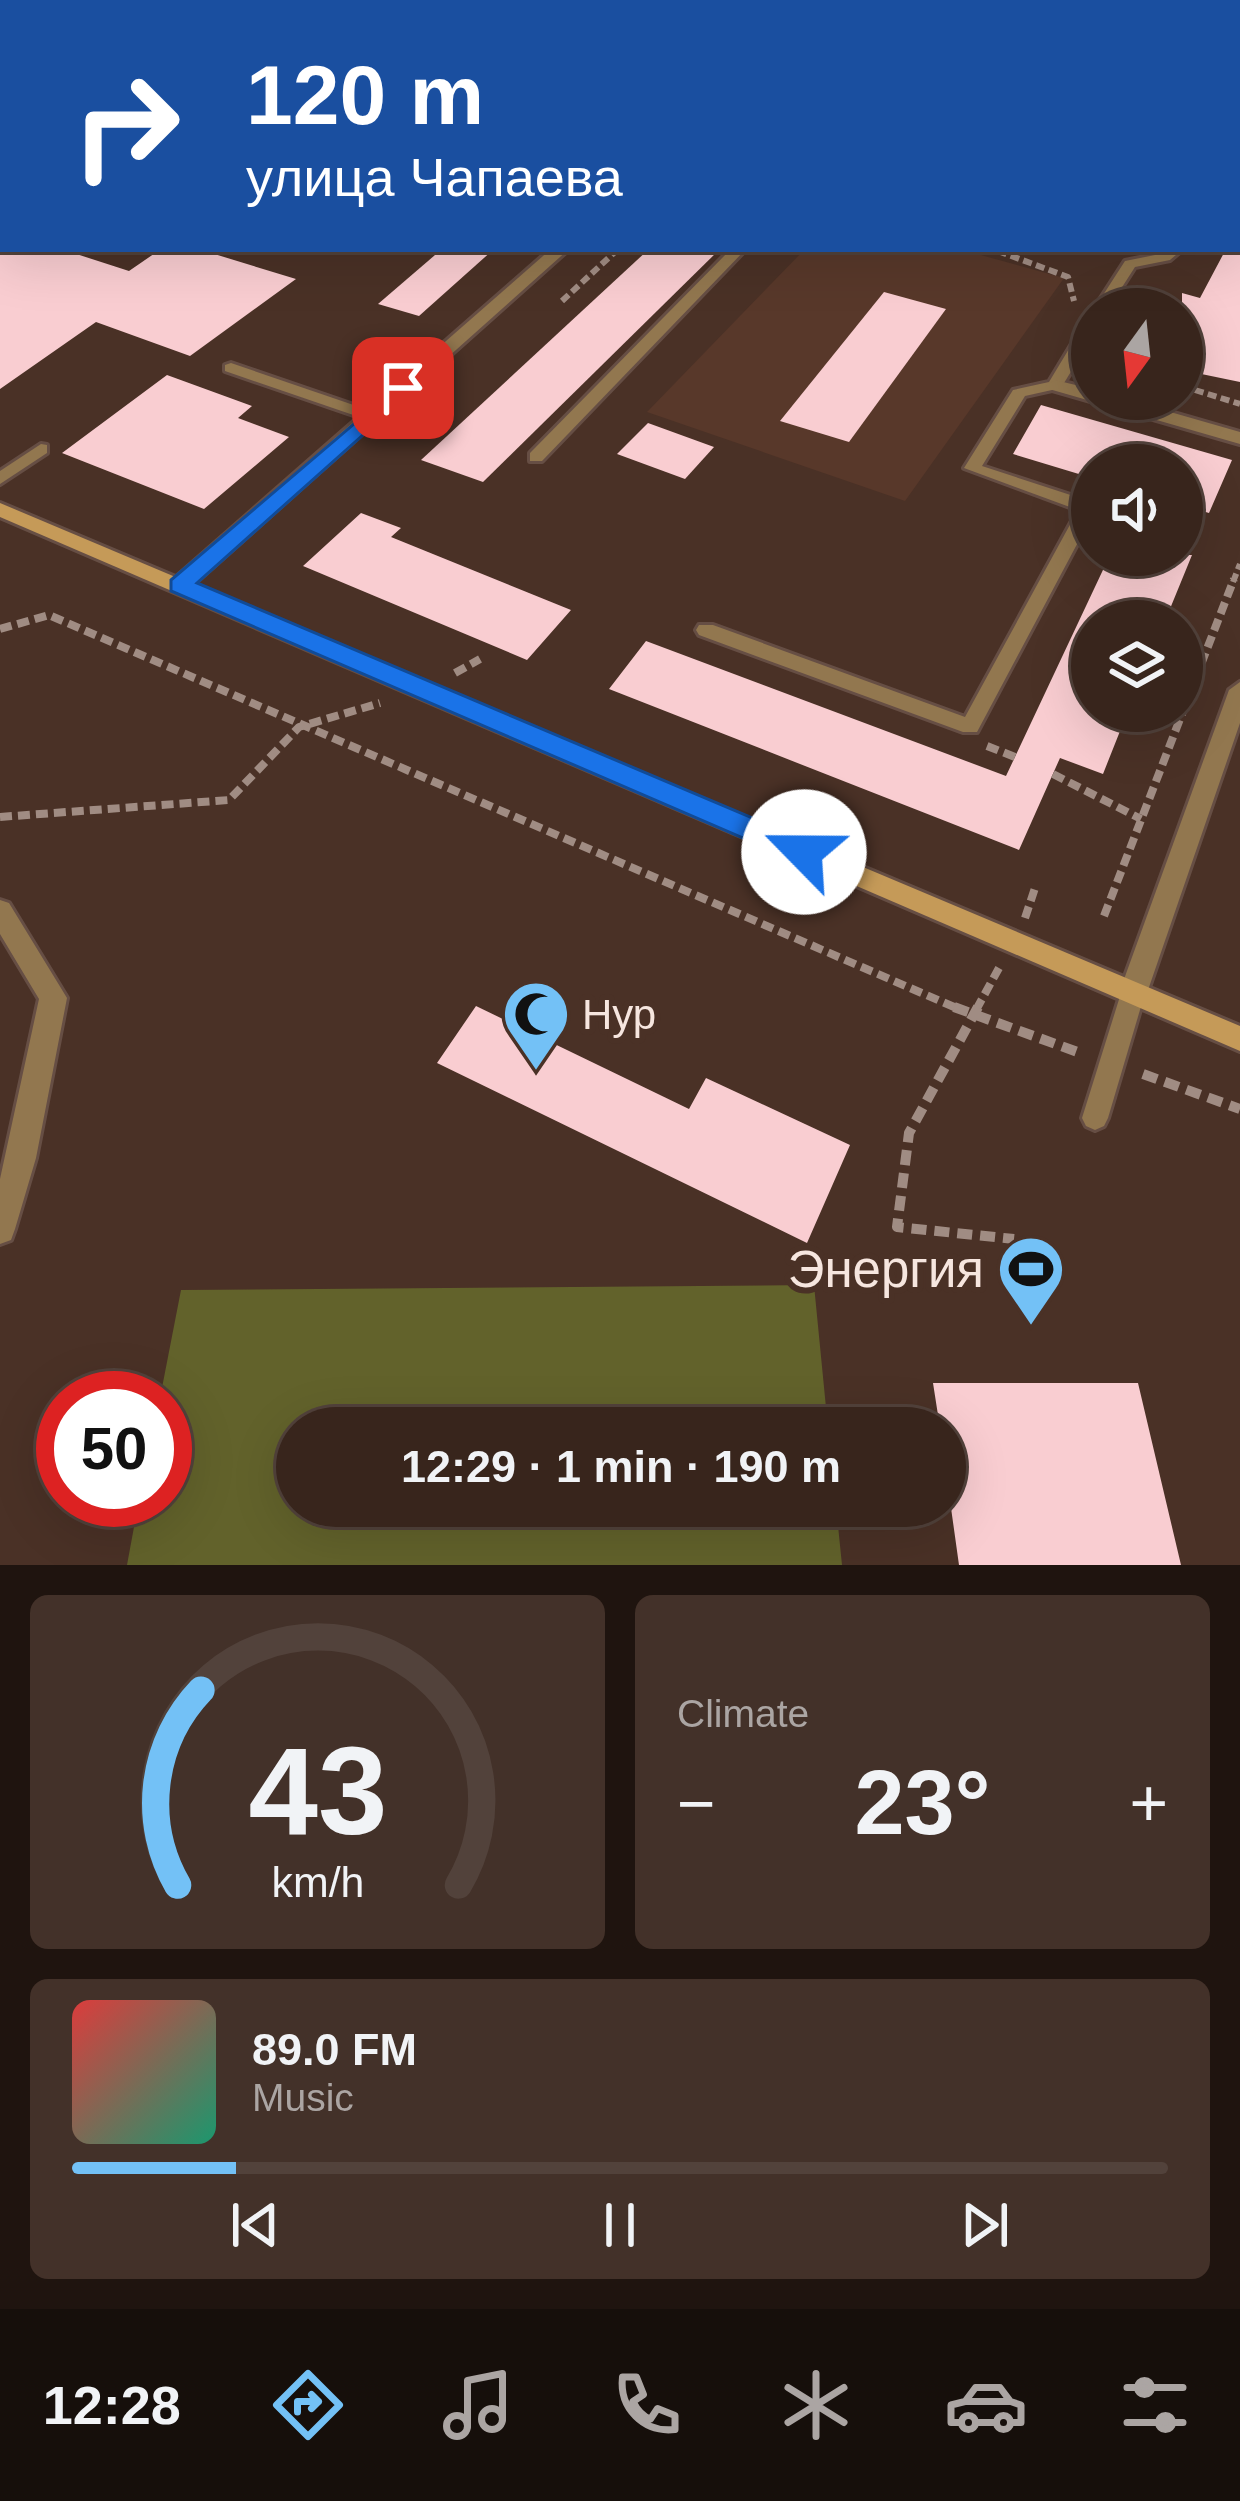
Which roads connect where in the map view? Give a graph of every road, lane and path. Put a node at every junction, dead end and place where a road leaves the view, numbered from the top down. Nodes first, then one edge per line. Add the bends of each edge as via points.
1 (558, 252) edge
2 (615, 252) edge
3 (737, 252) edge
4 (1001, 252) edge
5 (1172, 252) edge
6 (1072, 288) edge
7 (1115, 288) edge
8 (562, 301) dead end
9 (1071, 358) edge
10 (231, 368) dead end
11 (1055, 385) junction
12 (1071, 389) edge
13 (1203, 393) edge
14 (1240, 404) edge
15 (371, 416) junction
16 (1178, 420) edge
17 (1240, 438) edge
18 (40, 448) dead end
19 (536, 457) dead end
20 (0, 479) edge
21 (0, 509) edge
22 (1240, 564) edge
23 (179, 585) junction
24 (0, 629) edge
25 (706, 630) dead end
26 (480, 659) dead end
27 (1240, 689) edge
28 (424, 690) junction
29 (299, 727) junction
30 (1053, 774) dead end
31 (0, 817) edge
32 (1141, 819) junction
33 (1035, 888) dead end
34 (0, 911) edge
35 (1103, 916) dead end
36 (1016, 943) junction
37 (1132, 993) junction
38 (970, 1014) junction
39 (1240, 1039) edge
40 (1112, 1064) junction
41 (1240, 1109) edge
42 (1095, 1118) dead end
43 (0, 1229) edge
44 (1014, 1239) dead end

1 - 15 street
2 - 8 path
3 - 19 lane
4 - 6 path via 1068,277
5 - 7 lane via 1130,264
9 - 11 lane
10 - 15 lane
11 - 12 street
11 - 25 lane via 1019,393 972,468 1088,507 970,727
13 - 14 path
15 - 23 street
16 - 17 street
18 - 20 lane
21 - 23 main road
22 - 32 path
23 - 28 main road
24 - 29 path via 49,615
26 - 28 path
27 - 37 street
28 - 29 path
28 - 36 main road
29 - 31 path via 229,800
29 - 38 path
30 - 32 path
32 - 35 path
33 - 36 path
34 - 43 street via 53,998
36 - 37 main road
36 - 38 path
37 - 39 main road
37 - 40 lane
38 - 40 path
38 - 44 path via 909,1132 896,1227
40 - 41 path
40 - 42 lane

